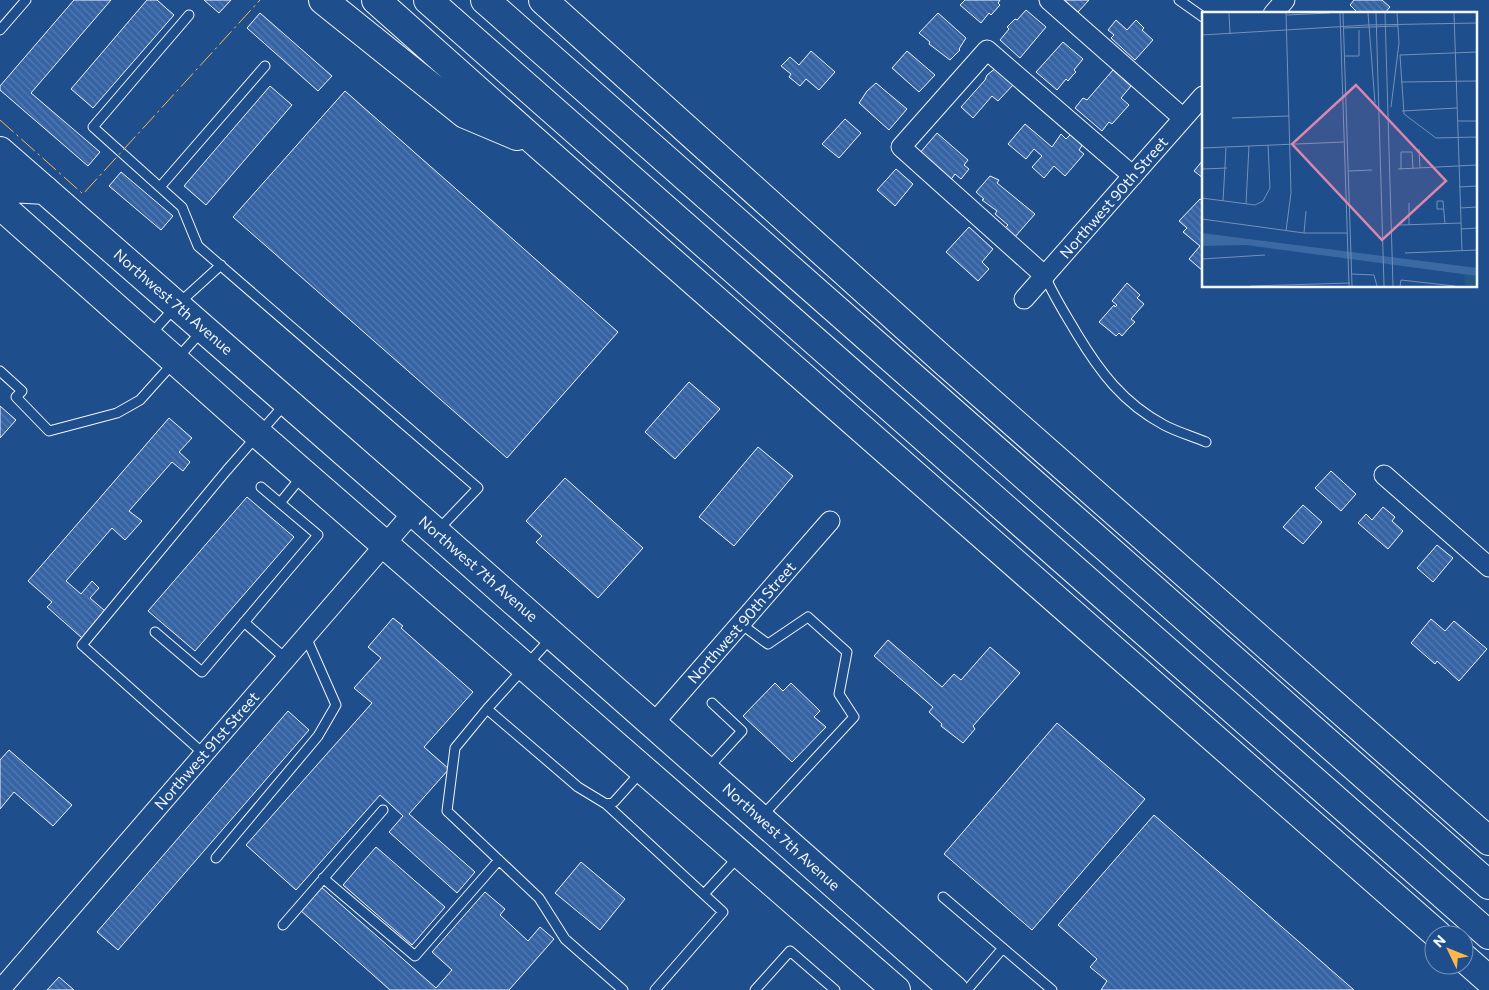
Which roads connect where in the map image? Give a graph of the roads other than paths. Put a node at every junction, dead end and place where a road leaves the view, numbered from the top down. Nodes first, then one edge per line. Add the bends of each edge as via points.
1 (26, 0) edge
2 (323, 0) edge
3 (376, 0) edge
4 (428, 0) edge
5 (485, 0) edge
6 (543, 0) edge
7 (1049, 0) edge
8 (1179, 0) edge
9 (1285, 0) edge
10 (1275, 12) edge
11 (189, 15) dead end
12 (1202, 16) edge
13 (0, 30) edge
14 (265, 66) dead end
15 (1202, 97) edge
16 (1183, 118) junction
17 (539, 145) junction
18 (0, 151) edge
19 (1133, 176) junction
20 (0, 179) edge
21 (160, 187) junction
22 (45, 190) junction
23 (0, 206) edge
24 (221, 265) junction
25 (1045, 276) junction
26 (1024, 299) dead end
27 (177, 305) junction
28 (204, 329) junction
29 (148, 337) junction
30 (175, 361) junction
31 (0, 371) edge
32 (287, 402) junction
33 (258, 434) junction
34 (1206, 442) dead end
35 (304, 473) junction
36 (1384, 475) dead end
37 (260, 487) dead end
38 (280, 503) junction
39 (413, 512) junction
40 (830, 521) dead end
41 (436, 532) junction
42 (384, 544) junction
43 (1489, 566) edge
44 (244, 622) junction
45 (741, 624) junction
46 (155, 632) dead end
47 (306, 636) junction
48 (553, 636) junction
49 (286, 659) junction
50 (525, 667) junction
51 (712, 703) dead end
52 (487, 709) junction
53 (653, 724) junction
54 (204, 754) junction
55 (643, 770) junction
56 (706, 770) junction
57 (606, 804) junction
58 (383, 810) dead end
59 (760, 818) junction
60 (1489, 841) edge
61 (741, 854) junction
62 (216, 858) dead end
63 (499, 860) junction
64 (323, 878) junction
65 (1489, 885) edge
66 (704, 894) junction
67 (943, 897) dead end
68 (283, 924) dead end
69 (1427, 925) edge
70 (1489, 935) edge
71 (1003, 948) junction
72 (1474, 967) edge
73 (1489, 980) edge
74 (890, 988) edge
75 (0, 990) edge
76 (623, 990) edge
77 (655, 990) edge
78 (755, 990) edge
79 (835, 990) edge
80 (954, 990) edge
81 (967, 990) edge
82 (1052, 990) edge

1 - 13 lane
2 - 17 main road via 465,114
3 - 17 main road
4 - 70 main road
5 - 65 main road
6 - 60 main road via 944,361
7 - 16 street
8 - 12 lane
9 - 10 street
11 - 21 lane via 93,127
14 - 21 lane
15 - 16 street, Northwest 90th Street
16 - 19 street, Northwest 90th Street
17 - 69 main road
18 - 22 main road, Northwest 7th Avenue
19 - 25 street, Northwest 90th Street
19 - 25 street via 987,50 901,147
20 - 22 main road via 10,188
21 - 24 lane via 182,207 198,246
22 - 27 main road, Northwest 7th Avenue
23 - 29 main road
24 - 27 lane
24 - 41 lane via 478,488
25 - 26 street, Northwest 90th Street
25 - 34 lane via 1098,367 1112,385 1163,424
27 - 28 main road, Northwest 7th Avenue
27 - 29 lane
28 - 30 lane
28 - 32 main road, Northwest 7th Avenue
29 - 30 main road
30 - 31 lane via 140,400 117,414 49,431 16,397 22,391
30 - 33 main road
32 - 33 lane
32 - 39 main road, Northwest 7th Avenue
33 - 35 main road
33 - 54 lane via 82,645
35 - 38 lane
35 - 42 main road
36 - 43 street
37 - 38 lane
38 - 44 lane via 318,535
39 - 41 main road, Northwest 7th Avenue
39 - 42 street, Northwest 91st Street
40 - 45 street, Northwest 90th Street
41 - 48 main road, Northwest 7th Avenue
42 - 47 street, Northwest 91st Street
42 - 50 main road
44 - 46 lane via 202,672
44 - 49 lane
45 - 53 street, Northwest 90th Street
45 - 59 lane via 768,644 808,617 847,652 839,694 854,716
47 - 49 street, Northwest 91st Street
47 - 62 lane via 336,705 318,736
48 - 50 lane
48 - 53 main road, Northwest 7th Avenue
49 - 54 street, Northwest 91st Street
50 - 52 lane
50 - 55 main road
51 - 56 lane via 742,731
52 - 57 lane via 578,787
52 - 63 lane via 455,748 447,811
53 - 56 main road, Northwest 7th Avenue
54 - 75 street, Northwest 91st Street
55 - 57 lane via 614,802
55 - 61 main road
56 - 59 main road, Northwest 7th Avenue
57 - 66 lane
58 - 64 lane
59 - 80 main road, Northwest 7th Avenue
61 - 66 lane
61 - 74 main road
63 - 64 lane via 415,956
63 - 76 lane via 539,898 565,940
64 - 68 lane
66 - 77 lane via 723,912
67 - 71 lane
71 - 81 lane
71 - 82 lane
72 - 73 main road
78 - 79 lane via 790,951

